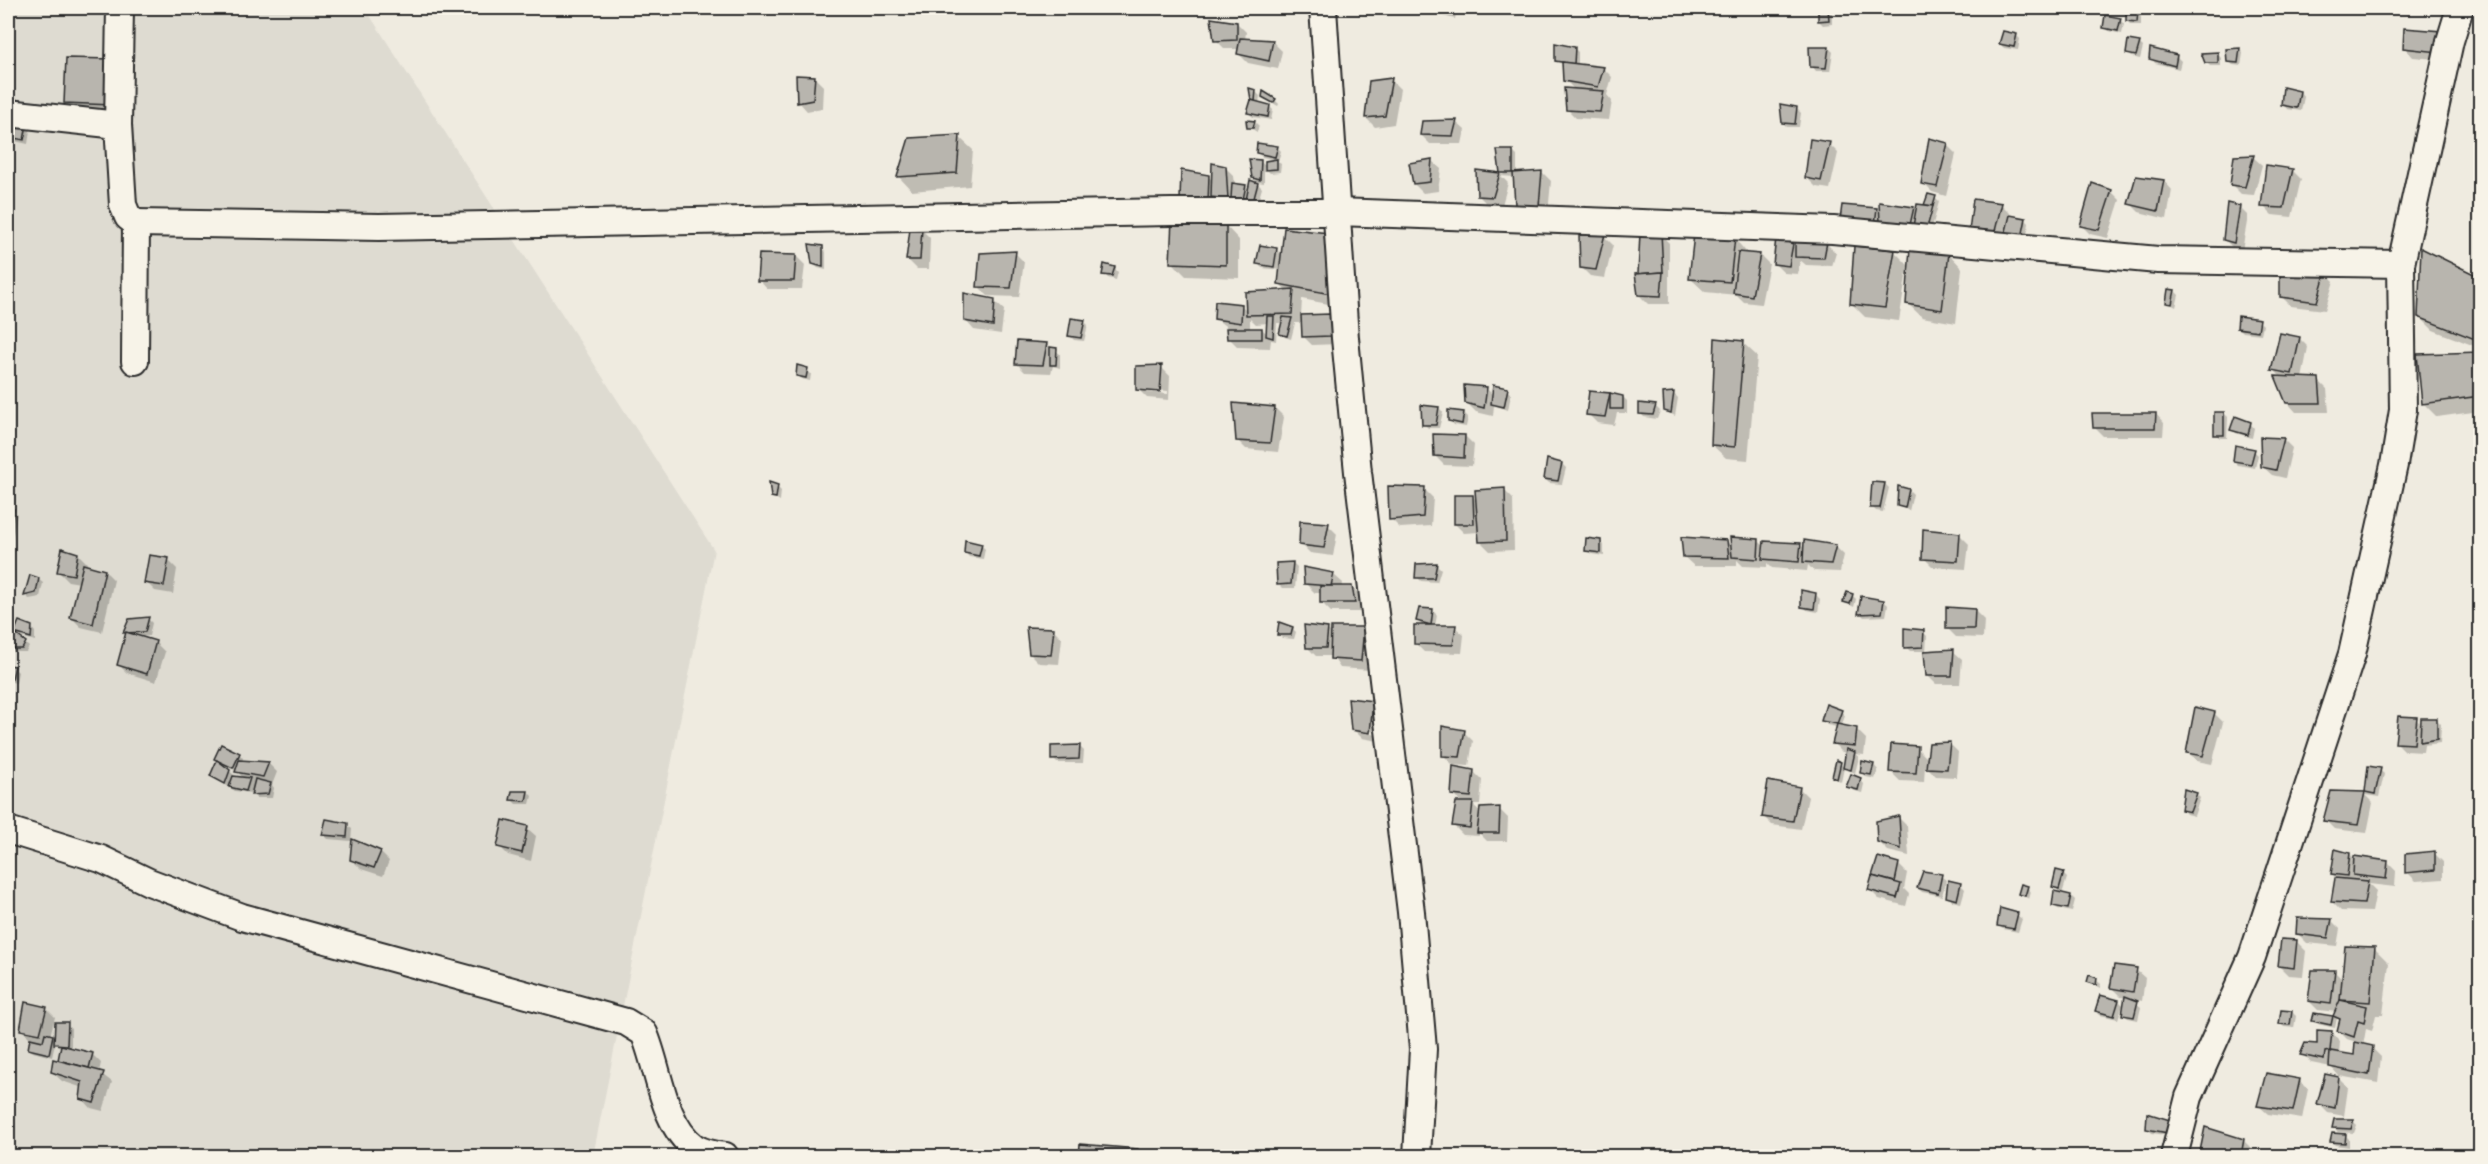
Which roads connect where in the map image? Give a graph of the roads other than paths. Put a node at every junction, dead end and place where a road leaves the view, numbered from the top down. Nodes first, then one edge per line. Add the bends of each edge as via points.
1 (120, 8) edge
2 (1323, 8) edge
3 (2460, 8) edge
4 (8, 113) edge
5 (118, 125) junction
6 (1337, 212) junction
7 (136, 224) junction
8 (2401, 264) junction
9 (135, 362) dead end
10 (8, 830) edge
11 (725, 1156) edge
12 (1417, 1156) edge
13 (2174, 1156) edge

1 - 5 street
2 - 6 street
3 - 8 street
4 - 5 street
5 - 7 street via 123,205
6 - 7 street via 379,227
6 - 8 street via 1833,230 2158,260
6 - 12 street via 1358,472 1411,912 1422,1037
7 - 9 street
8 - 13 street via 2403,410 2352,654 2252,957 2189,1097
10 - 11 street via 101,859 148,882 242,916 626,1022 644,1033 675,1125 694,1147

